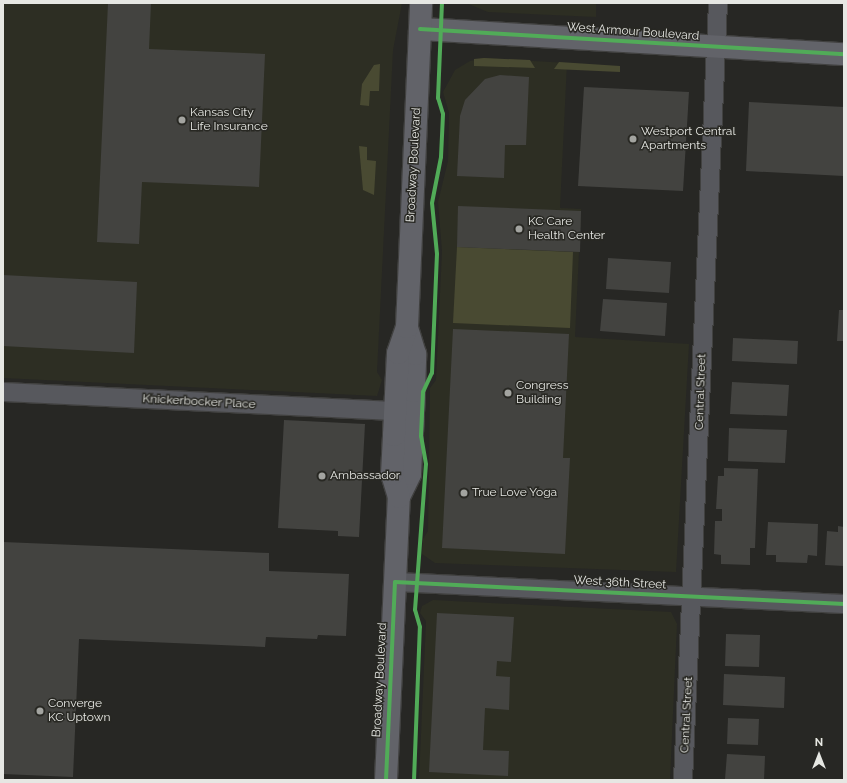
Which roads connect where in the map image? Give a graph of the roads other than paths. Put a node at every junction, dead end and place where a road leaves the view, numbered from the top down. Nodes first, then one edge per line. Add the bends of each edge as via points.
1 (421, 3) edge
2 (718, 3) edge
3 (420, 29) junction
4 (716, 47) junction
5 (844, 54) edge
6 (407, 326) junction
7 (3, 392) edge
8 (395, 411) junction
9 (399, 497) junction
10 (395, 582) junction
11 (693, 596) junction
12 (844, 604) edge
13 (386, 780) edge
14 (683, 780) edge

1 - 3 main road, Broadway Boulevard
2 - 4 street, Central Street
3 - 4 main road, West Armour Boulevard
3 - 6 main road, Broadway Boulevard
4 - 5 main road, West Armour Boulevard
4 - 11 street, Central Street
6 - 8 main road, Broadway Boulevard via 398,353
6 - 9 main road, Broadway Boulevard via 415,354 410,474
7 - 8 street, Knickerbocker Place
8 - 9 main road, Broadway Boulevard via 392,474
9 - 10 main road, Broadway Boulevard
10 - 11 street, West 36th Street
10 - 13 main road, Broadway Boulevard
11 - 12 street, West 36th Street
11 - 14 street, Central Street

